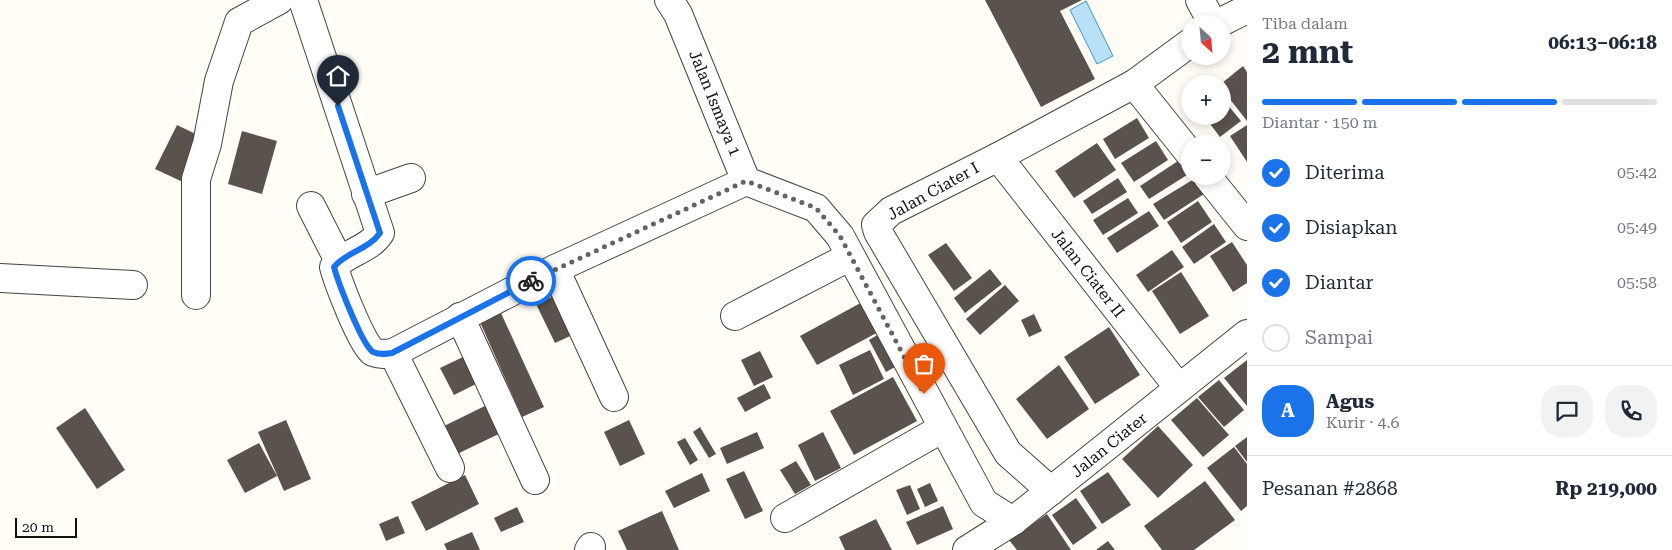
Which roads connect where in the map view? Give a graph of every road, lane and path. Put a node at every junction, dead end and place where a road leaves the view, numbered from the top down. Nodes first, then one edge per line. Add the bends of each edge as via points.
1 (279, 0) edge
2 (303, 0) edge
3 (669, 0) edge
4 (1200, 0) edge
5 (1247, 9) edge
6 (1209, 15) edge
7 (1231, 16) edge
8 (1181, 50) edge
9 (1134, 84) junction
10 (1181, 143) edge
11 (998, 157) junction
12 (410, 178) dead end
13 (746, 181) junction
14 (1214, 185) edge
15 (366, 194) junction
16 (311, 206) dead end
17 (1247, 226) edge
18 (849, 257) junction
19 (339, 261) junction
20 (554, 269) junction
21 (0, 278) edge
22 (134, 285) dead end
23 (196, 294) dead end
24 (735, 316) dead end
25 (460, 317) junction
26 (1247, 334) edge
27 (392, 353) junction
28 (1179, 388) junction
29 (614, 397) dead end
30 (943, 428) junction
31 (450, 468) dead end
32 (535, 480) dead end
33 (1051, 491) junction
34 (785, 518) dead end
35 (1013, 521) junction
36 (981, 546) edge

1 - 23 street via 239,22 219,80 207,144 196,178
2 - 15 street
3 - 13 street, Jalan Ismaya 1 via 678,14
4 - 6 street
5 - 7 street
8 - 9 street, Jalan Ciater I
9 - 10 street
9 - 11 street, Jalan Ciater I
11 - 28 street, Jalan Ciater II
11 - 33 street, Jalan Ciater I via 891,211 876,225 1008,453
12 - 15 street
13 - 18 street via 816,208 840,236
13 - 20 street
14 - 17 street
15 - 19 street via 380,233 374,241
16 - 19 street
18 - 24 street
18 - 30 street
19 - 27 street via 334,267 337,279 363,340 372,351
20 - 25 street
20 - 29 street
21 - 22 street
25 - 27 street
25 - 32 street
26 - 28 street, Jalan Ciater
27 - 31 street
28 - 33 street, Jalan Ciater
30 - 34 street
30 - 35 street via 984,503
33 - 35 street, Jalan Ciater
35 - 36 street, Jalan Ciater

